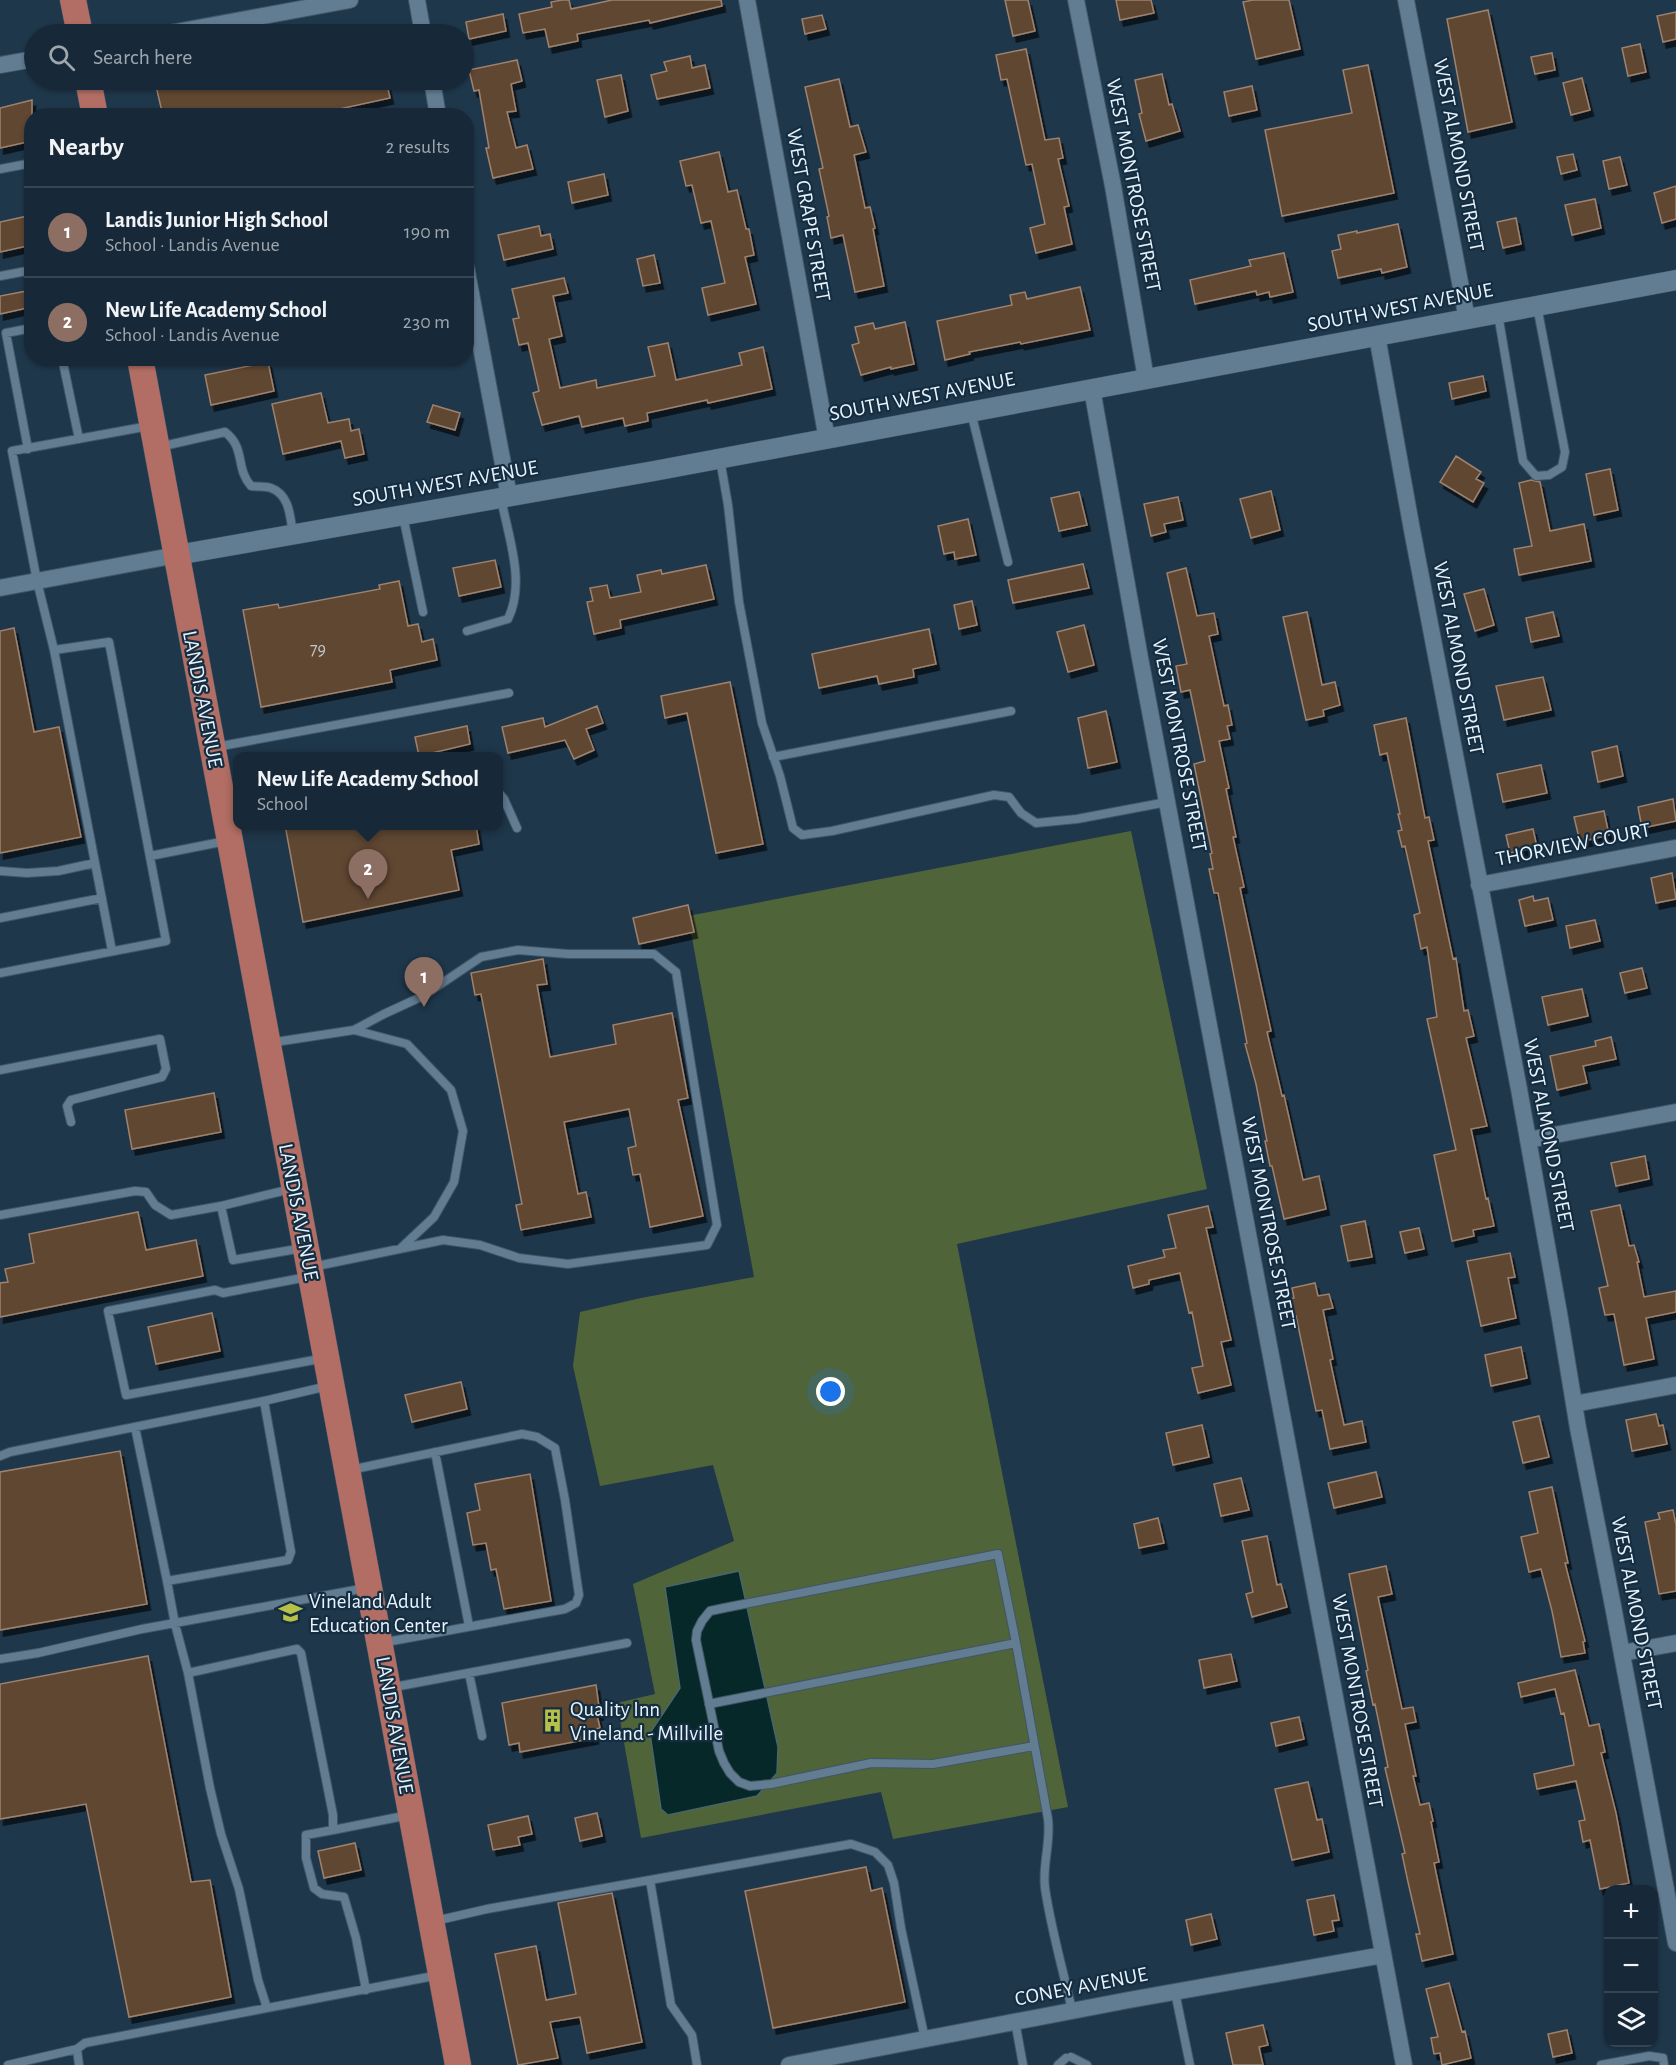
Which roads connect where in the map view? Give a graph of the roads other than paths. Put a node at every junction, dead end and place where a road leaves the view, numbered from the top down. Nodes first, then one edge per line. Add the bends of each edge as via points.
1 (73, 0) edge
2 (350, 0) edge
3 (417, 0) edge
4 (747, 0) edge
5 (1076, 0) edge
6 (1407, 0) edge
7 (78, 24) edge
8 (219, 24) edge
9 (421, 24) edge
10 (24, 61) edge
11 (0, 65) edge
12 (90, 90) edge
13 (434, 90) edge
14 (93, 108) edge
15 (437, 108) edge
16 (24, 164) edge
17 (0, 169) edge
18 (24, 272) edge
19 (0, 276) edge
20 (1676, 280) edge
21 (1538, 306) junction
22 (1498, 313) junction
23 (474, 314) edge
24 (1467, 319) junction
25 (24, 330) edge
26 (1377, 336) junction
27 (64, 366) edge
28 (142, 366) edge
29 (1146, 379) junction
30 (1092, 389) junction
31 (971, 412) junction
32 (155, 436) junction
33 (79, 439) junction
34 (827, 439) junction
35 (28, 449) junction
36 (720, 459) junction
37 (505, 497) junction
38 (403, 515) junction
39 (293, 534) junction
40 (177, 555) junction
41 (1008, 562) dead end
42 (37, 581) junction
43 (0, 588) edge
44 (423, 612) dead end
45 (467, 631) dead end
46 (54, 650) junction
47 (509, 693) dead end
48 (1011, 711) dead end
49 (213, 747) junction
50 (773, 757) junction
51 (503, 798) edge
52 (1167, 802) junction
53 (517, 828) dead end
54 (231, 829) edge
55 (1675, 848) edge
56 (150, 856) junction
57 (95, 863) junction
58 (0, 871) edge
59 (1479, 885) junction
60 (102, 898) junction
61 (0, 918) edge
62 (112, 951) junction
63 (0, 973) edge
64 (354, 1030) junction
65 (267, 1044) junction
66 (0, 1070) edge
67 (1676, 1112) edge
68 (71, 1122) dead end
69 (1528, 1140) junction
70 (294, 1188) junction
71 (221, 1206) junction
72 (0, 1215) edge
73 (400, 1250) junction
74 (308, 1264) junction
75 (326, 1357) junction
76 (332, 1385) junction
77 (1676, 1385) edge
78 (264, 1401) junction
79 (1574, 1404) junction
80 (135, 1427) junction
81 (435, 1452) junction
82 (0, 1456) edge
83 (348, 1470) junction
84 (167, 1581) junction
85 (370, 1587) junction
86 (175, 1624) junction
87 (469, 1626) junction
88 (380, 1643) junction
89 (627, 1643) dead end
90 (1016, 1643) junction
91 (1676, 1643) edge
92 (1622, 1653) junction
93 (0, 1659) edge
94 (188, 1673) junction
95 (469, 1673) junction
96 (389, 1688) junction
97 (710, 1704) junction
98 (482, 1736) dead end
99 (1034, 1746) junction
100 (412, 1815) junction
101 (333, 1830) junction
102 (650, 1880) junction
103 (431, 1922) junction
104 (1676, 1943) edge
105 (1383, 1955) junction
106 (441, 1974) junction
107 (366, 1990) junction
108 (1174, 1992) junction
109 (267, 2008) junction
110 (1072, 2010) junction
111 (1016, 2021) junction
112 (925, 2039) junction
113 (76, 2049) junction
114 (812, 2063) edge
115 (8, 2065) edge
116 (79, 2065) edge
117 (458, 2065) edge
118 (696, 2065) edge
119 (789, 2065) edge
120 (1023, 2065) edge
121 (1058, 2065) edge
122 (1087, 2065) edge
123 (1190, 2065) edge
124 (1404, 2065) edge
125 (1601, 2065) edge
126 (1664, 2065) edge

1 - 7 main road
2 - 8 street
3 - 9 street
4 - 34 street, WEST GRAPE STREET
5 - 29 street, WEST MONTROSE STREET
6 - 24 street, WEST ALMOND STREET
10 - 11 street
12 - 14 main road
13 - 15 street
16 - 17 lane
18 - 19 lane
20 - 21 street, SOUTH WEST AVENUE
21 - 22 street, SOUTH WEST AVENUE
21 - 22 lane via 1565,452 1562,467 1549,476 1536,476 1523,461
22 - 24 street, SOUTH WEST AVENUE
23 - 37 street
24 - 26 street, SOUTH WEST AVENUE
25 - 35 lane via 6,333
26 - 29 street, SOUTH WEST AVENUE
26 - 59 street, WEST ALMOND STREET
27 - 33 lane
28 - 32 main road, LANDIS AVENUE
29 - 30 street, SOUTH WEST AVENUE
30 - 31 street, SOUTH WEST AVENUE
30 - 52 street, WEST MONTROSE STREET
31 - 34 street, SOUTH WEST AVENUE
31 - 41 lane
32 - 33 lane
32 - 39 lane via 225,432 237,444 244,478 251,486 271,488 288,505
32 - 40 main road, LANDIS AVENUE
33 - 35 lane
34 - 36 street, SOUTH WEST AVENUE
35 - 42 lane via 12,452
36 - 37 street, SOUTH WEST AVENUE
36 - 50 lane via 739,602 762,723
37 - 38 street, SOUTH WEST AVENUE
37 - 45 lane via 514,562 514,606 508,619
38 - 39 street, SOUTH WEST AVENUE
38 - 44 lane
39 - 40 street, SOUTH WEST AVENUE
40 - 42 street
40 - 49 main road, LANDIS AVENUE
42 - 43 street
42 - 46 lane
46 - 56 lane via 109,642
46 - 57 lane
47 - 49 lane
48 - 50 lane
49 - 54 main road, LANDIS AVENUE
50 - 52 lane via 793,828 802,835 994,795 1009,797 1021,813 1036,823
51 - 53 lane
52 - 105 street, WEST MONTROSE STREET
54 - 56 lane
54 - 65 main road, LANDIS AVENUE
55 - 59 street, THORVIEW COURT
56 - 62 lane via 166,941
57 - 58 lane via 58,871
57 - 60 lane
59 - 69 street, WEST ALMOND STREET
60 - 61 lane
60 - 62 lane
62 - 63 lane
64 - 65 lane
64 - 73 lane via 407,1044 450,1090 463,1131 454,1182 434,1217
64 - 73 lane via 423,996 481,957 518,950 654,954 676,972 717,1225 707,1245 568,1264 519,1258 480,1245 443,1240
65 - 70 main road, LANDIS AVENUE
66 - 68 lane via 160,1039 166,1069 162,1077 70,1100 67,1106
67 - 69 street
69 - 79 street, WEST ALMOND STREET
70 - 71 lane
70 - 74 main road, LANDIS AVENUE
71 - 72 lane via 171,1215 146,1192 135,1191
71 - 74 lane via 233,1260
73 - 74 lane
74 - 75 main road, LANDIS AVENUE
74 - 75 lane via 223,1293 215,1290 108,1311 126,1395
75 - 76 main road, LANDIS AVENUE
76 - 78 lane
76 - 83 main road, LANDIS AVENUE
77 - 79 street
78 - 80 lane
78 - 84 lane via 291,1552 288,1560
79 - 92 street, WEST ALMOND STREET
80 - 82 lane
80 - 84 lane
81 - 83 lane
81 - 87 lane
81 - 87 lane via 522,1434 549,1443 558,1459 579,1595 576,1603 565,1609
83 - 85 main road, LANDIS AVENUE
84 - 86 lane
85 - 86 lane
85 - 88 main road, LANDIS AVENUE
86 - 93 lane
86 - 94 lane
87 - 88 lane
88 - 96 main road, LANDIS AVENUE
89 - 95 lane
90 - 97 lane
90 - 97 lane via 998,1554 724,1608 710,1611 696,1640
90 - 99 lane
91 - 92 street
92 - 104 street, WEST ALMOND STREET
94 - 101 lane via 297,1649 301,1653
94 - 109 lane via 221,1834 239,1889
95 - 96 lane
95 - 98 lane
96 - 100 main road, LANDIS AVENUE
97 - 99 lane via 724,1763 740,1782 750,1786 871,1763 933,1764
99 - 110 lane via 1050,1833 1045,1888
100 - 101 lane
100 - 103 main road, LANDIS AVENUE
101 - 107 lane via 306,1835 306,1858 314,1888 322,1894 344,1897
102 - 103 lane
102 - 112 lane via 850,1844 875,1852 888,1865 894,1883
102 - 118 lane via 671,2005 692,2035
103 - 106 main road, LANDIS AVENUE
105 - 108 street, CONEY AVENUE
105 - 124 street, WEST MONTROSE STREET
106 - 107 lane
106 - 117 main road, LANDIS AVENUE
107 - 109 lane
108 - 110 street, CONEY AVENUE
108 - 123 lane
109 - 113 lane via 86,2043
110 - 111 street, CONEY AVENUE
111 - 112 street, CONEY AVENUE
111 - 120 lane
112 - 114 street, CONEY AVENUE
113 - 115 lane
113 - 116 lane
114 - 119 street, CONEY AVENUE
121 - 122 lane via 1069,2057
125 - 126 lane via 1649,2056 1663,2058

